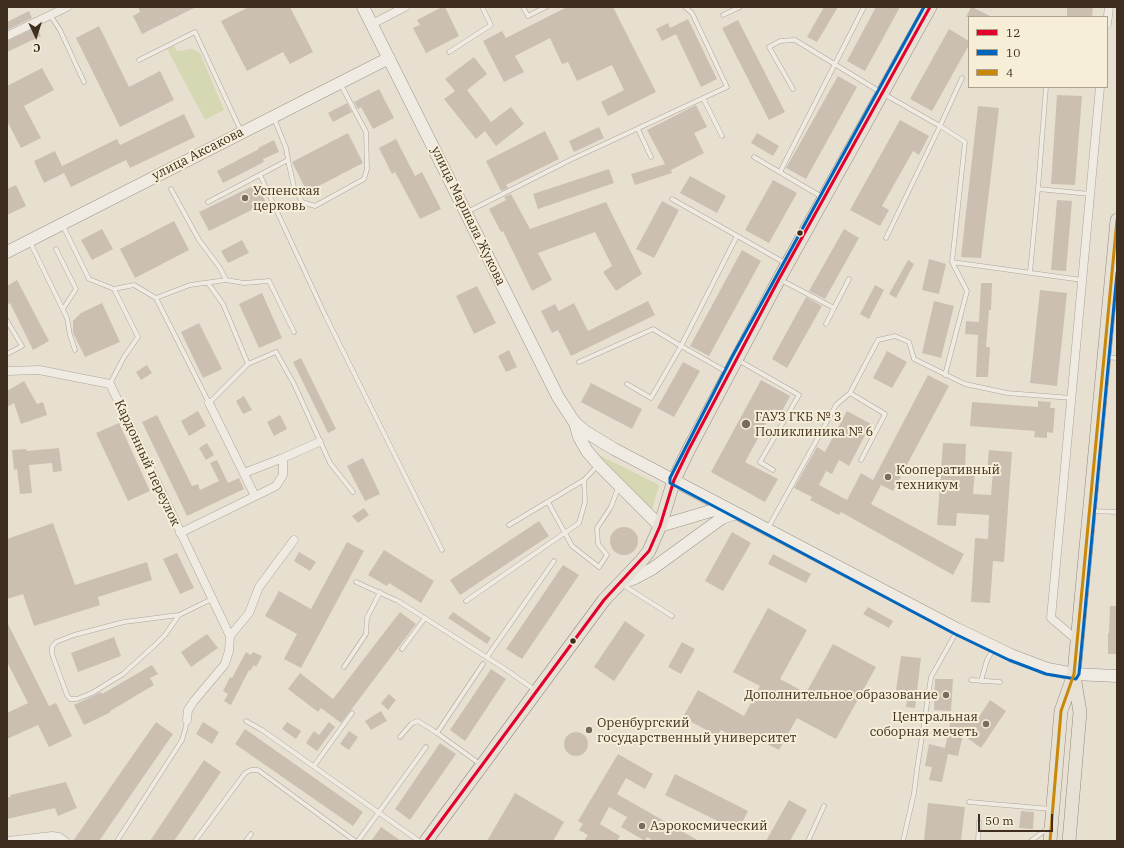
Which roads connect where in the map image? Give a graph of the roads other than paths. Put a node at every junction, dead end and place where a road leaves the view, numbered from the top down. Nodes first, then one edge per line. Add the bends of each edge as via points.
1 (68, 7) edge
2 (363, 7) edge
3 (405, 7) edge
4 (482, 7) edge
5 (523, 7) edge
6 (546, 7) edge
7 (685, 7) edge
8 (740, 7) edge
9 (864, 7) edge
10 (930, 7) edge
11 (50, 15) junction
12 (723, 15) dead end
13 (372, 24) junction
14 (7, 36) edge
15 (449, 52) dead end
16 (389, 58) junction
17 (139, 60) dead end
18 (835, 65) junction
19 (962, 78) dead end
20 (84, 82) dead end
21 (340, 83) junction
22 (1046, 88) edge
23 (1100, 88) edge
24 (792, 89) dead end
25 (882, 93) junction
26 (703, 98) junction
27 (273, 116) junction
28 (940, 126) junction
29 (638, 129) junction
30 (241, 132) junction
31 (722, 136) dead end
32 (651, 157) dead end
33 (754, 157) dead end
34 (288, 160) junction
35 (780, 172) junction
36 (260, 175) junction
37 (171, 189) dead end
38 (1038, 189) junction
39 (1090, 194) junction
40 (824, 198) junction
41 (672, 199) dead end
42 (208, 202) dead end
43 (466, 212) junction
44 (1117, 220) edge
45 (62, 224) junction
46 (737, 236) junction
47 (886, 238) dead end
48 (29, 241) junction
49 (56, 249) dead end
50 (7, 252) edge
51 (952, 262) junction
52 (788, 264) junction
53 (1030, 272) junction
54 (779, 279) junction
55 (849, 279) dead end
56 (226, 280) junction
57 (1083, 280) junction
58 (208, 282) junction
59 (114, 289) junction
60 (156, 298) junction
61 (834, 308) junction
62 (63, 309) junction
63 (7, 321) edge
64 (826, 324) dead end
65 (294, 332) dead end
66 (681, 346) junction
67 (75, 350) dead end
68 (7, 354) edge
69 (1111, 358) edge
70 (736, 359) junction
71 (579, 362) dead end
72 (248, 364) junction
73 (9, 372) edge
74 (728, 373) junction
75 (945, 375) junction
76 (110, 384) junction
77 (627, 384) dead end
78 (850, 393) junction
79 (1072, 398) junction
80 (209, 403) junction
81 (575, 423) junction
82 (319, 442) junction
83 (283, 458) junction
84 (861, 460) dead end
85 (599, 465) junction
86 (773, 470) dead end
87 (244, 473) junction
88 (584, 480) junction
89 (674, 480) junction
90 (619, 486) junction
91 (353, 492) dead end
92 (255, 496) junction
93 (548, 502) junction
94 (724, 507) junction
95 (1090, 511) junction
96 (1117, 512) edge
97 (736, 513) junction
98 (509, 525) dead end
99 (660, 526) junction
100 (767, 530) junction
101 (180, 533) junction
102 (565, 533) junction
103 (294, 540) dead end
104 (442, 550) dead end
105 (554, 562) dead end
106 (356, 582) dead end
107 (620, 583) junction
108 (380, 592) junction
109 (212, 599) junction
110 (466, 601) dead end
111 (179, 616) junction
112 (672, 616) dead end
113 (425, 618) junction
114 (957, 629) junction
115 (230, 636) junction
116 (1077, 640) junction
117 (994, 647) junction
118 (402, 649) dead end
119 (487, 657) junction
120 (483, 664) dead end
121 (344, 667) dead end
122 (1074, 674) junction
123 (1117, 676) edge
124 (972, 680) dead end
125 (982, 681) junction
126 (1000, 682) dead end
127 (536, 691) junction
128 (352, 713) dead end
129 (186, 720) joint
130 (246, 721) dead end
131 (437, 733) junction
132 (400, 737) dead end
133 (426, 747) dead end
134 (314, 766) junction
135 (482, 766) junction
136 (969, 802) dead end
137 (824, 806) dead end
138 (1053, 809) junction
139 (378, 811) junction
140 (980, 822) dead end
141 (1052, 825) junction
142 (251, 834) dead end
143 (60, 840) edge
144 (8, 841) edge
145 (117, 841) edge
146 (195, 841) edge
147 (246, 841) edge
148 (356, 841) edge
149 (419, 841) edge
150 (426, 841) edge
151 (808, 841) edge
152 (903, 841) edge
153 (978, 841) edge
154 (1032, 841) edge
155 (1050, 841) edge
156 (1069, 841) edge

1 - 11 street
2 - 13 main road, улица Маршала Жукова
3 - 13 street
4 - 15 lane via 491,25
5 - 6 lane via 528,16
7 - 26 lane via 692,13 727,87
8 - 12 lane
9 - 18 lane
10 - 25 main road
11 - 14 street
11 - 20 lane via 60,30
13 - 16 main road, улица Маршала Жукова
16 - 21 main road, улица Аксакова
16 - 43 main road, улица Маршала Жукова
17 - 30 lane via 195,32
18 - 24 lane via 795,40 780,41 769,46
18 - 25 lane
18 - 35 lane
19 - 28 lane
21 - 27 main road, улица Аксакова
21 - 34 lane via 366,132 367,169 364,179 315,206 302,202 294,187
22 - 38 lane
23 - 39 street
25 - 28 lane
25 - 40 main road
26 - 29 lane
26 - 31 lane
27 - 30 main road, улица Аксакова
27 - 34 lane
28 - 47 lane
28 - 51 lane via 965,142
29 - 32 lane
29 - 43 lane
30 - 45 main road, улица Аксакова
33 - 35 lane
34 - 36 lane
35 - 40 lane
36 - 42 lane
36 - 104 lane via 326,317
37 - 56 lane via 199,240
38 - 39 lane
38 - 53 lane
39 - 57 street
40 - 52 main road
41 - 46 lane
43 - 81 main road, улица Маршала Жукова via 558,398
44 - 69 main road
45 - 48 main road, улица Аксакова
45 - 59 lane via 89,279
46 - 52 lane
46 - 66 lane
48 - 50 main road, улица Аксакова
48 - 62 lane
49 - 62 lane via 76,289
51 - 53 lane
51 - 75 lane via 967,291
52 - 54 main road
53 - 57 lane
54 - 61 lane
54 - 70 main road
55 - 61 lane
56 - 58 lane
56 - 65 lane via 244,283 269,281
57 - 79 street
58 - 60 lane
58 - 72 lane via 223,304
59 - 60 lane via 134,285
59 - 76 lane via 138,337
60 - 80 lane
61 - 64 lane
62 - 67 lane
63 - 68 lane via 22,346
66 - 71 lane via 653,329
66 - 74 lane
66 - 77 lane via 651,398
69 - 95 main road
70 - 74 main road
70 - 86 lane via 799,395 760,462
72 - 80 lane
72 - 82 lane via 276,352 294,384
73 - 76 street, Кардонный переулок via 39,370
74 - 89 main road
75 - 78 lane via 914,359 909,342 895,336 878,340
75 - 79 lane via 965,384 1007,393
76 - 101 street, Кардонный переулок
78 - 84 lane via 885,414
78 - 100 lane via 836,405
79 - 116 street via 1052,618
80 - 87 street
81 - 85 main road, улица Маршала Жукова via 579,437
81 - 89 main road, улица Маршала Жукова via 614,449
82 - 83 street
82 - 91 lane via 330,463
83 - 87 street
83 - 92 street via 283,475 276,486
85 - 88 lane
85 - 90 main road, улица Маршала Жукова
87 - 92 street
88 - 93 lane
88 - 102 lane via 585,502 580,523
89 - 94 main road, улица Маршала Жукова
89 - 99 main road
90 - 99 main road, улица Маршала Жукова
90 - 102 lane via 611,507 597,528 598,544 607,555 599,567 572,546
92 - 101 street
93 - 98 lane
93 - 102 lane
94 - 97 main road, улица Маршала Жукова
94 - 99 main road
95 - 96 lane
95 - 116 main road
97 - 100 main road, улица Маршала Жукова
97 - 107 main road via 722,518 652,569
99 - 107 main road via 642,560
100 - 114 main road, улица Маршала Жукова
101 - 109 street, Кардонный переулок
102 - 110 lane
103 - 115 street via 259,587 249,613
105 - 119 lane
106 - 108 lane
107 - 112 lane
107 - 127 main road via 604,600
108 - 113 lane
108 - 121 lane via 368,618 366,634
109 - 111 lane
109 - 115 street, Кардонный переулок
111 - 111 lane via 165,635 123,674 77,700 70,699 67,695 52,654 52,647 56,642 124,622
113 - 118 lane
113 - 119 lane
114 - 117 main road, улица Маршала Жукова
114 - 152 lane via 931,677 914,793
115 - 129 street via 229,651 224,664 194,701 188,710
116 - 122 main road
117 - 122 main road, улица Маршала Жукова via 1010,656 1048,670
117 - 125 lane via 987,660
119 - 127 lane
120 - 131 lane
122 - 123 main road, улица Маршала Жукова
122 - 138 main road via 1061,710
122 - 156 main road via 1080,712
124 - 125 lane
125 - 126 lane
127 - 135 main road
128 - 134 lane
129 - 145 lane via 182,740
130 - 134 lane
131 - 132 lane via 418,721 412,723
131 - 135 lane
133 - 139 lane
134 - 139 lane
135 - 150 main road
136 - 138 lane
137 - 151 lane
138 - 141 main road
139 - 148 lane
139 - 149 lane
140 - 153 lane
141 - 154 lane
141 - 155 main road
142 - 147 lane
143 - 144 street via 42,836
146 - 148 lane via 245,773 251,770 258,770

